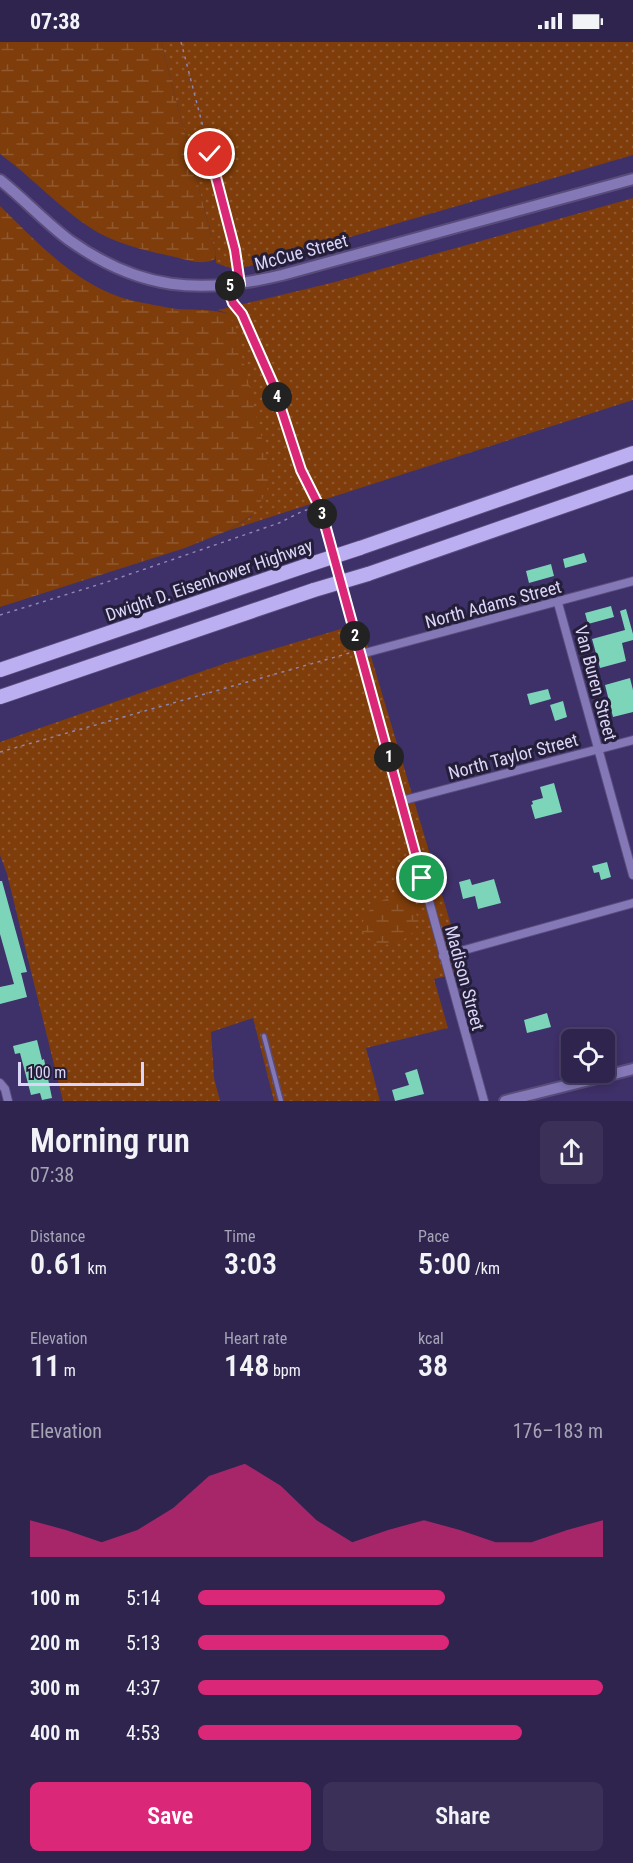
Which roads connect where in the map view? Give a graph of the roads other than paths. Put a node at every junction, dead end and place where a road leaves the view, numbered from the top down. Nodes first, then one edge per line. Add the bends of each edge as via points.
1 (633, 178) edge
2 (0, 180) edge
3 (633, 453) edge
4 (633, 482) edge
5 (633, 581) edge
6 (558, 603) junction
7 (361, 654) joint
8 (0, 670) edge
9 (0, 697) edge
10 (633, 740) edge
11 (598, 749) junction
12 (401, 801) junction
13 (633, 875) edge
14 (633, 903) edge
15 (443, 956) junction
16 (264, 1036) dead end
17 (633, 1069) edge
18 (0, 1083) edge
19 (8, 1101) edge
20 (281, 1101) edge
21 (484, 1101) edge
22 (505, 1101) edge

1 - 2 main road, McCue Street via 292,272 227,286 162,283 113,266 68,239
3 - 8 highway, Dwight D. Eisenhower Highway, bridge
4 - 9 highway, bridge
5 - 6 street, North Adams Street
6 - 7 street, North Adams Street
6 - 11 street, Van Buren Street
7 - 12 street, Madison Street
10 - 11 street, North Taylor Street
11 - 12 street, North Taylor Street
11 - 13 street, Van Buren Street
12 - 15 street, Madison Street
14 - 15 street
15 - 21 street, Madison Street
16 - 20 lane
17 - 22 main road
18 - 19 street

